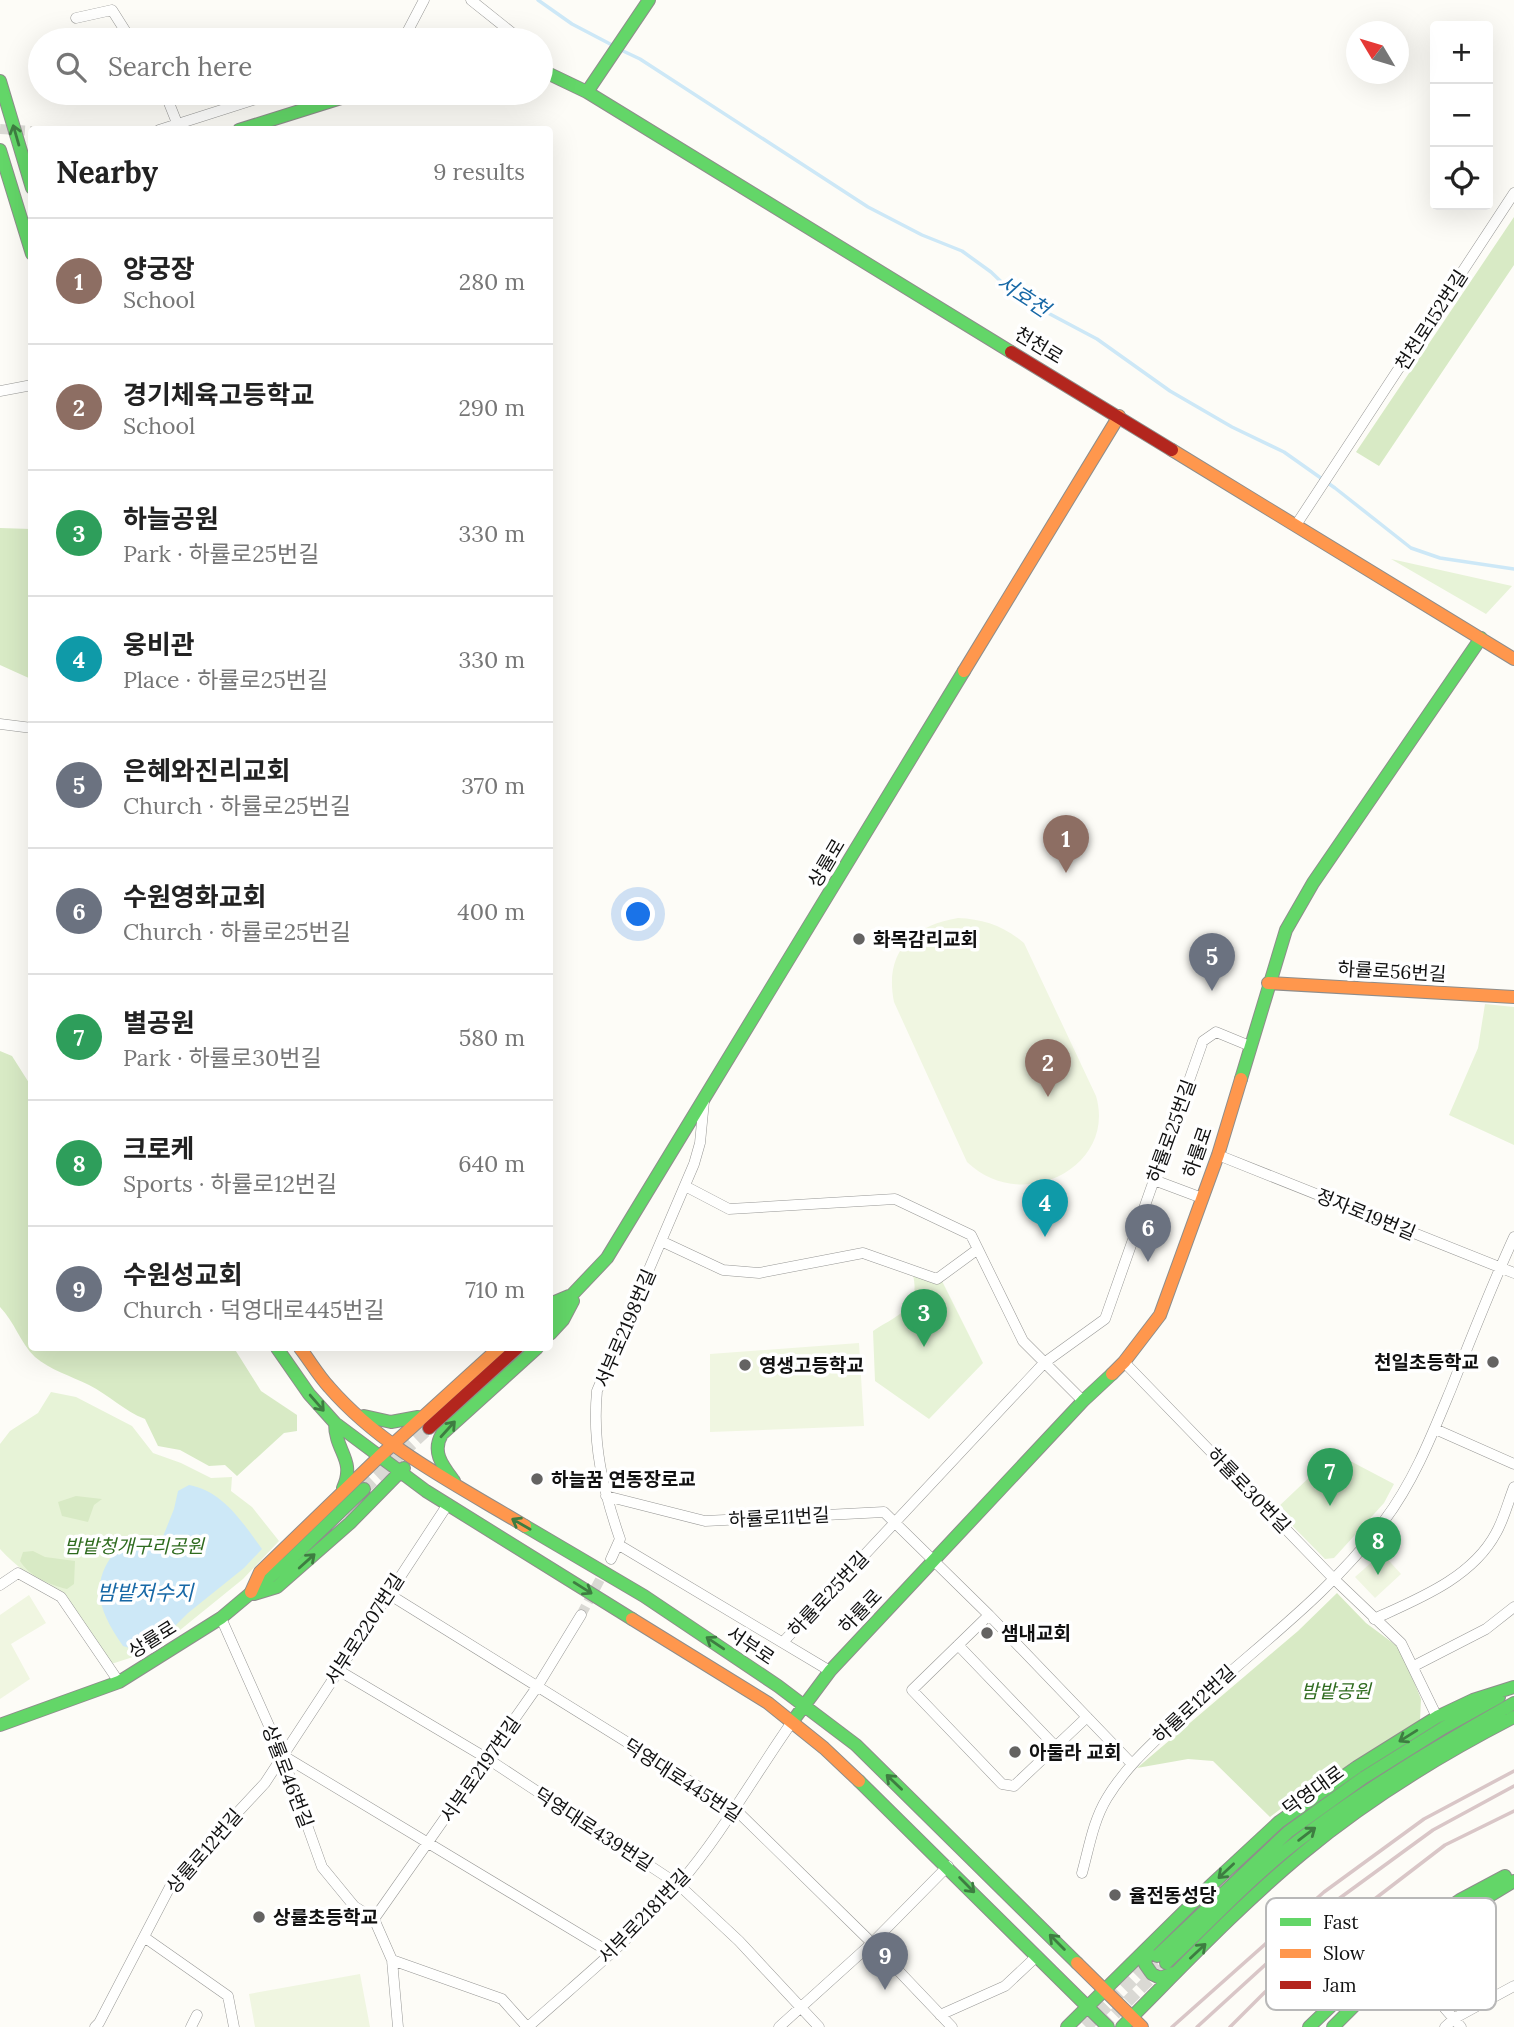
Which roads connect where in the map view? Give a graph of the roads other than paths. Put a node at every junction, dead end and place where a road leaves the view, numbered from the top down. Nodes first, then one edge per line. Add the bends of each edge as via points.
1 (424, 0) edge
2 (471, 0) edge
3 (649, 0) edge
4 (76, 18) dead end
5 (123, 28) edge
6 (409, 28) edge
7 (504, 28) edge
8 (553, 76) edge
9 (0, 81) edge
10 (587, 92) junction
11 (170, 105) edge
12 (236, 105) edge
13 (319, 105) edge
14 (177, 123) junction
15 (169, 126) edge
16 (252, 126) edge
17 (0, 150) edge
18 (28, 175) edge
19 (1514, 193) edge
20 (28, 195) edge
21 (15, 199) junction
22 (28, 241) edge
23 (28, 386) edge
24 (0, 391) edge
25 (1119, 416) junction
26 (1296, 525) junction
27 (1481, 638) junction
28 (1514, 659) edge
29 (0, 724) edge
30 (28, 728) edge
31 (1268, 983) junction
32 (1514, 997) edge
33 (1250, 1046) junction
34 (704, 1101) junction
35 (1218, 1155) junction
36 (1154, 1180) junction
37 (685, 1186) junction
38 (1202, 1198) junction
39 (1514, 1237) edge
40 (661, 1241) junction
41 (978, 1249) junction
42 (1500, 1267) junction
43 (1514, 1273) edge
44 (579, 1291) junction
45 (553, 1303) edge
46 (553, 1315) edge
47 (553, 1331) edge
48 (279, 1351) edge
49 (302, 1351) edge
50 (496, 1351) edge
51 (514, 1351) edge
52 (534, 1351) edge
53 (1124, 1362) junction
54 (1044, 1363) junction
55 (1083, 1401) junction
56 (357, 1414) junction
57 (424, 1415) junction
58 (335, 1423) junction
59 (429, 1429) tunnel mouth
60 (1434, 1429) junction
61 (393, 1444) junction
62 (379, 1457) junction
63 (411, 1458) junction
64 (1514, 1464) edge
65 (401, 1473) junction
66 (458, 1487) junction
67 (1514, 1487) edge
68 (364, 1489) tunnel mouth
69 (340, 1496) junction
70 (606, 1496) junction
71 (448, 1504) junction
72 (895, 1522) junction
73 (619, 1545) junction
74 (611, 1559) tunnel mouth
75 (935, 1560) junction
76 (1334, 1579) junction
77 (0, 1585) edge
78 (387, 1593) junction
79 (250, 1595) junction
80 (1514, 1607) edge
81 (581, 1615) tunnel mouth
82 (989, 1615) junction
83 (221, 1618) junction
84 (1374, 1619) junction
85 (783, 1642) junction
86 (958, 1645) junction
87 (1414, 1666) junction
88 (338, 1670) junction
89 (830, 1671) junction
90 (119, 1682) junction
91 (1514, 1687) edge
92 (537, 1688) junction
93 (1514, 1703) edge
94 (803, 1705) junction
95 (1087, 1717) junction
96 (1437, 1717) junction
97 (1514, 1717) edge
98 (792, 1722) junction
99 (0, 1725) edge
100 (1056, 1746) junction
101 (282, 1755) junction
102 (488, 1759) junction
103 (1131, 1763) junction
104 (736, 1810) junction
105 (428, 1841) junction
106 (947, 1866) junction
107 (1082, 1873) dead end
108 (1511, 1877) edge
109 (679, 1885) junction
110 (1464, 1898) edge
111 (1479, 1898) edge
112 (1481, 1898) edge
113 (373, 1919) junction
114 (144, 1937) junction
115 (872, 1943) junction
116 (611, 1953) junction
117 (1037, 1956) junction
118 (392, 1960) junction
119 (1162, 1960) junction
120 (1514, 1986) edge
121 (1105, 1990) junction
122 (1496, 1996) edge
123 (1088, 2007) junction
124 (799, 2008) junction
125 (1327, 2010) edge
126 (1339, 2010) edge
127 (1350, 2010) edge
128 (1448, 2010) edge
129 (1470, 2010) edge
130 (197, 2015) dead end
131 (940, 2015) junction
132 (1132, 2017) junction
133 (1455, 2018) junction
134 (95, 2027) edge
135 (191, 2027) edge
136 (234, 2027) edge
137 (398, 2027) edge
138 (527, 2027) edge
139 (779, 2027) edge
140 (819, 2027) edge
141 (951, 2027) edge
142 (1067, 2027) edge
143 (1108, 2027) edge
144 (1122, 2027) edge
145 (1142, 2027) edge
146 (1309, 2027) edge
147 (1321, 2027) edge
148 (1333, 2027) edge
149 (1445, 2027) edge
150 (1461, 2027) edge

1 - 6 street
2 - 7 street
3 - 10 street
4 - 5 street via 112,10
8 - 10 street, 천천로
18 -> 9 street
10 - 25 street, 천천로
11 - 14 street
12 - 14 street
13 - 16 street
14 - 15 street
17 - 21 street
19 - 26 street, 천천로152번길
20 - 21 street
21 - 22 street
23 - 24 street
25 - 26 street, 천천로
25 - 34 street, 상률로
26 - 27 street, 천천로
27 - 28 street, 천천로
27 - 31 street, 하률로 via 1313,883 1286,930
29 - 30 street
31 - 32 street, 하률로56번길
31 - 33 street, 하률로
33 - 35 street, 하률로
33 - 36 street, 하률로25번길 via 1216,1032 1203,1041
34 - 37 street, 서부로2198번길 via 700,1143
34 - 44 street, 상률로 via 607,1258
35 - 38 street, 하률로
35 - 42 street, 정자로19번길
36 - 38 street
36 - 54 street, 하률로25번길 via 1105,1319
37 - 40 street, 서부로2198번길
37 - 41 street via 729,1209 895,1199 971,1235
38 - 53 street, 하률로 via 1160,1315
39 - 42 street, 하률로12번길
40 - 41 street via 723,1270 759,1273 863,1253 937,1279
40 - 70 street, 서부로2198번길 via 597,1391 596,1447
41 - 54 street via 1023,1341
42 - 43 street, 정자로19번길
42 - 60 street, 하률로12번길
44 - 45 street
44 - 46 street, 상률로
44 - 47 street
48 -> 58 street, 서부로
49 - 56 street, 서부로
50 - 57 street
51 - 59 street
66 -> 52 street via 438,1458 437,1442
53 - 55 street, 하률로
53 - 76 street, 하률로30번길
54 - 55 street
54 - 72 street, 하률로25번길
55 - 75 street, 하률로
56 - 57 street via 385,1423 404,1423
56 - 61 street, 서부로
57 - 61 street
58 - 62 street, 서부로
58 - 69 street via 337,1441 348,1458 348,1477
60 - 64 street
60 - 76 street, 하률로12번길 via 1409,1485
61 - 62 street
61 - 63 street, 서부로
62 - 65 street, 서부로
62 - 69 street
63 - 65 street
63 - 66 street, 서부로
65 - 71 street, 서부로
79 -> 65 street via 277,1587
94 -> 66 street, 서부로 via 644,1596
67 - 84 street via 1496,1533 1472,1566 1415,1601
68 - 79 street, 상률로
69 - 79 street via 260,1572
70 - 72 street, 하률로11번길 via 705,1521 884,1512
70 - 73 street, 서부로2198번길
71 - 78 street, 서부로2207번길
71 -> 98 street, 서부로
72 - 75 street, 하률로11번길
72 - 85 street, 하률로25번길
73 - 74 street
73 - 85 street
75 - 82 street
75 - 89 street, 하률로
76 - 84 street, 하률로30번길
76 - 103 street, 하률로12번길
77 - 90 street via 18,1573 61,1597
78 - 88 street, 서부로2207번길
78 - 92 street, 덕영대로445번길
79 - 83 street, 상률로
80 - 87 street via 1486,1629
81 - 92 street, 서부로2197번길
82 - 86 street
82 - 95 street
83 - 90 street, 상률로
83 - 101 street, 상률로46번길
84 - 87 street, 하률로30번길 via 1401,1643
85 - 89 street
86 - 100 street
86 - 100 street via 912,1690 1002,1784 1014,1786
87 - 96 street, 하률로30번길
88 - 101 street, 서부로2207번길
88 - 102 street, 덕영대로439번길
89 - 94 street, 하률로
90 - 99 street, 상률로
91 - 96 street
91 - 119 street, 덕영대로 via 1322,1806 1257,1860
92 - 102 street, 서부로2197번길
92 - 104 street, 덕영대로445번길
119 -> 93 street, 덕영대로 via 1329,1817
94 - 98 street, 하률로
121 -> 94 street, 서부로 via 856,1745
95 - 100 street
95 - 103 street
96 -> 119 street via 1279,1822 1209,1887
119 -> 97 street via 1375,1800
98 - 104 street, 서부로2181번길
98 - 106 street, 서부로
101 - 105 street
101 - 113 street, 상률로46번길 via 322,1867 354,1906
101 - 114 street, 상률로12번길 via 265,1783 172,1882
102 - 105 street, 서부로2197번길
102 - 109 street, 덕영대로439번길
103 - 107 street, 하률로12번길 via 1105,1800
104 - 109 street, 서부로2181번길
104 - 115 street, 덕영대로445번길
105 - 113 street, 서부로2197번길
105 - 116 street
106 - 115 street
106 -> 117 street, 서부로
108 - 110 street
108 - 111 street
108 - 112 street
109 - 116 street, 서부로2181번길
109 - 124 street, 덕영대로439번길 via 739,1941
113 - 118 street
114 - 134 street, 상률로12번길
114 - 136 street via 228,1996
115 - 124 street
115 - 131 street, 덕영대로445번길
116 - 138 street, 서부로2181번길
117 - 123 street, 서부로
117 - 131 street via 1005,1986
118 - 137 street
118 - 138 street via 502,1998
119 - 121 street
119 - 132 street
120 - 122 street
121 - 123 street
121 - 132 street, 서부로
123 - 142 street
123 - 143 street, 서부로
124 - 139 street
124 - 140 street, 덕영대로439번길
125 - 146 street
126 - 147 street
127 - 148 street
128 - 133 street
129 - 133 street
130 - 135 street
131 - 141 street, 덕영대로445번길
132 - 144 street
132 - 145 street, 서부로
133 - 149 street
133 - 150 street

